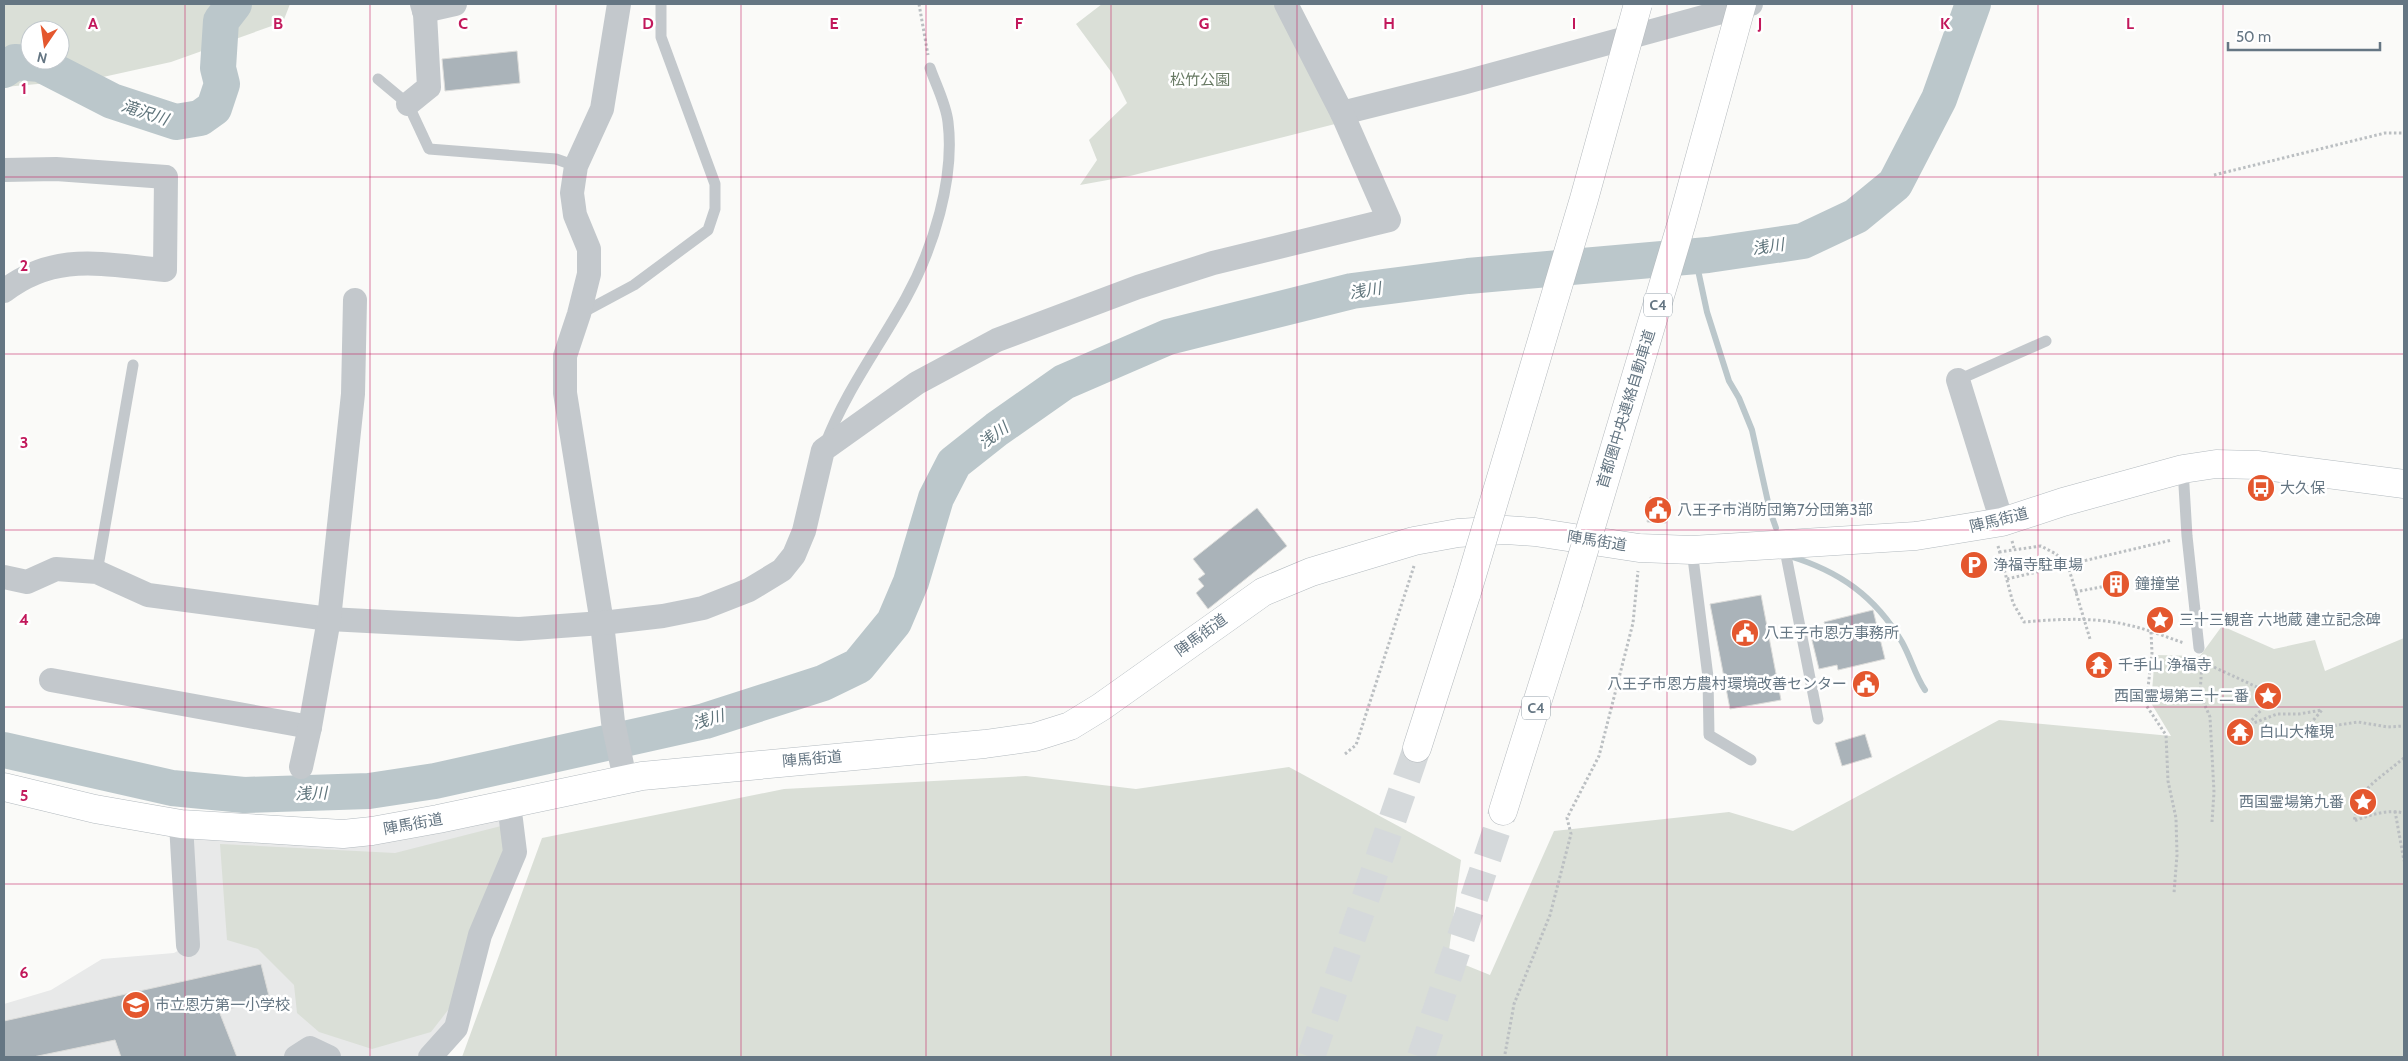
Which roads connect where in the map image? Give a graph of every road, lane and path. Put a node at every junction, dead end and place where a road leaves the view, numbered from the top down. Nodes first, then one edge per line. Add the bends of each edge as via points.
1 (455, 4) edge
2 (619, 4) edge
3 (660, 4) edge
4 (919, 4) edge
5 (1286, 4) edge
6 (1638, 4) edge
7 (1742, 4) edge
8 (1751, 4) edge
9 (423, 7) edge
10 (930, 68) joint
11 (378, 79) dead end
12 (408, 104) junction
13 (1342, 113) junction
14 (2404, 133) edge
15 (576, 166) junction
16 (4, 170) edge
17 (2214, 175) dead end
18 (4, 291) edge
19 (355, 300) dead end
20 (579, 314) junction
21 (2046, 341) dead end
22 (133, 365) dead end
23 (1958, 380) joint
24 (823, 450) junction
25 (2183, 469) junction
26 (2404, 484) edge
27 (2002, 522) junction
28 (2187, 536) junction
29 (1414, 541) junction
30 (1784, 545) junction
31 (1639, 548) junction
32 (1692, 550) junction
33 (2068, 566) junction
34 (97, 572) junction
35 (4, 577) edge
36 (2007, 579) junction
37 (2106, 586) dead end
38 (2075, 592) junction
39 (329, 619) junction
40 (2084, 619) junction
41 (602, 624) junction
42 (2151, 632) junction
43 (2090, 639) dead end
44 (2199, 648) junction
45 (2202, 661) junction
46 (51, 680) dead end
47 (1818, 719) dead end
48 (2404, 726) edge
49 (310, 727) junction
50 (1417, 748) tunnel mouth
51 (1345, 754) dead end
52 (2404, 758) edge
53 (1751, 760) dead end
54 (301, 767) dead end
55 (624, 773) junction
56 (4, 787) edge
57 (509, 804) junction
58 (1504, 811) tunnel mouth
59 (2395, 811) junction
60 (2404, 813) edge
61 (2212, 822) dead end
62 (181, 824) junction
63 (2404, 861) edge
64 (2174, 893) dead end
65 (188, 945) dead end
66 (1505, 1054) dead end
67 (296, 1057) edge
68 (329, 1057) edge
69 (430, 1057) edge

1 - 9 street
2 - 15 street via 602,109
3 - 20 lane via 661,37 715,184 715,209 708,230 634,285
4 - 10 path
5 - 13 street
6 - 50 main road, bridge via 1584,199
7 - 58 main road, 首都圏中央連絡自動車道 / C4, bridge via 1682,222
8 - 13 street
9 - 12 street via 429,87
10 - 24 lane via 948,121 949,154 943,200 924,261 907,297 848,394
11 - 12 lane
12 - 15 lane via 429,149 556,159
13 - 24 street via 1389,220 1214,263 1138,287 997,340 917,383
14 - 17 path via 2385,133
15 - 20 street via 572,193 575,215 589,249 590,274
16 - 18 street via 56,169 166,176 165,270 76,263 50,266 20,278
19 - 39 street via 353,394
20 - 41 street via 565,356 565,392
21 - 23 lane
22 - 34 lane
23 - 27 street
24 - 41 street via 804,531 794,555 782,570 749,590 703,608
25 - 26 main road, 陣馬街道 via 2216,464 2257,465
25 - 27 main road, 陣馬街道
25 - 28 lane
27 - 30 main road, 陣馬街道 via 1916,536
28 - 33 path
28 - 44 lane
29 - 31 main road, 陣馬街道 via 1458,533 1506,530
29 - 51 path via 1414,565 1356,745
29 - 55 main road, 陣馬街道 via 1311,572 1263,592 1101,707 1070,726 1036,737 642,776
30 - 32 main road, 陣馬街道
30 - 47 lane
31 - 32 main road, 陣馬街道
31 - 66 path via 1633,623 1600,756 1567,818 1571,834 1550,915 1514,1004
32 - 53 lane via 1708,676 1709,735
33 - 36 path
33 - 36 path via 2041,546 1999,552
33 - 38 path
34 - 35 street via 56,569 27,582
34 - 39 street via 148,594
36 - 40 path via 2013,603 2024,622
37 - 38 path
38 - 40 path
39 - 41 street via 519,628
39 - 49 street
40 - 42 path via 2128,624
40 - 43 path
41 - 55 street
42 - 44 path
42 - 64 path via 2146,705 2166,735 2168,781 2176,818 2178,855
44 - 45 path
45 - 48 path via 2272,694 2270,701 2246,726 2278,714 2322,710 2306,730 2358,722
45 - 61 path via 2200,694 2210,717 2214,792
46 - 49 street
49 - 54 street
52 - 59 path via 2360,796 2354,821 2371,814
55 - 57 main road, 陣馬街道
56 - 62 main road, 陣馬街道 via 95,809
57 - 62 main road, 陣馬街道 via 396,827 343,834
57 - 69 street via 515,852 480,936 456,1028
59 - 60 path
59 - 63 path
62 - 65 street
67 - 68 street via 310,1048

